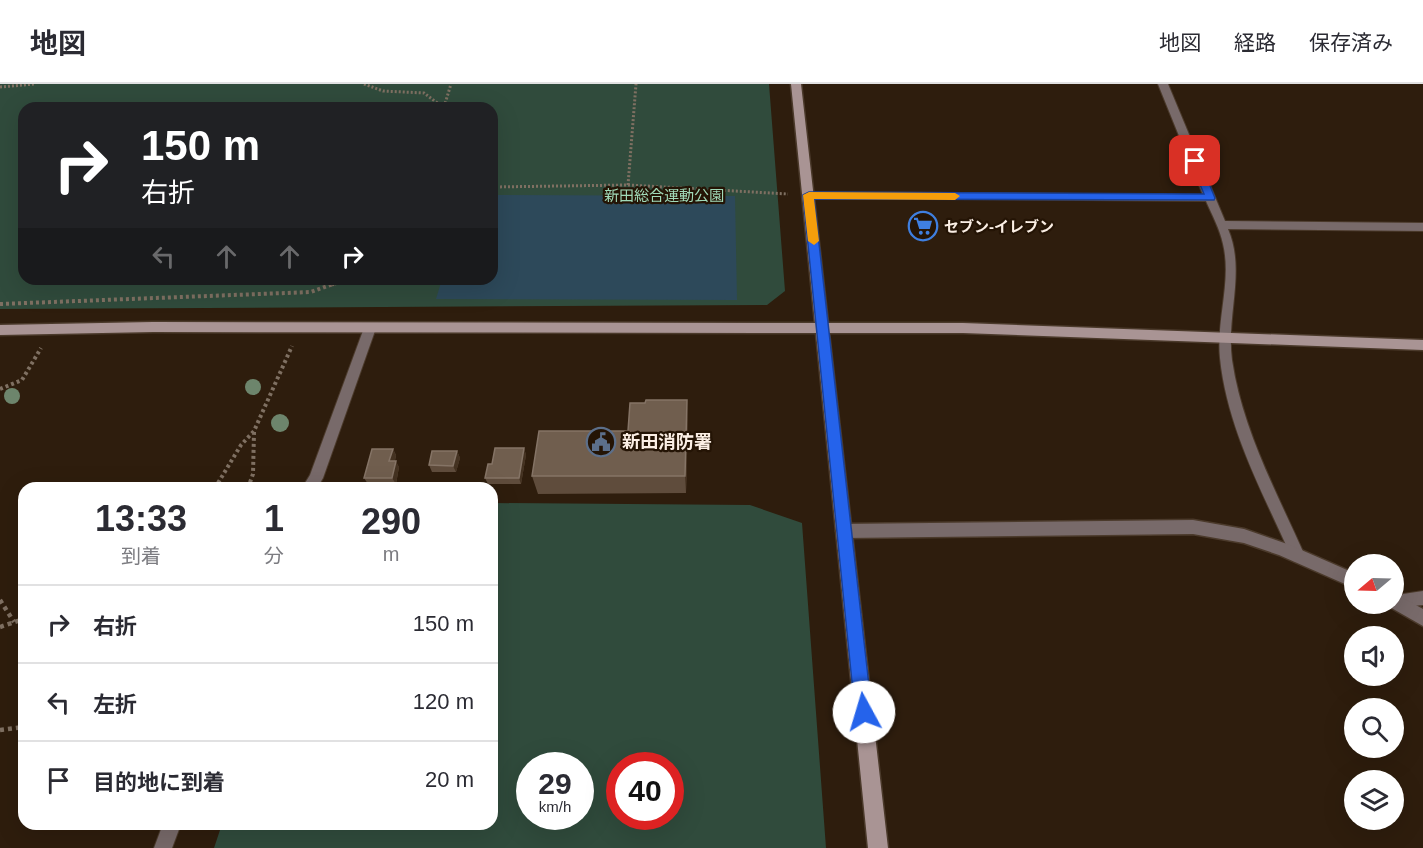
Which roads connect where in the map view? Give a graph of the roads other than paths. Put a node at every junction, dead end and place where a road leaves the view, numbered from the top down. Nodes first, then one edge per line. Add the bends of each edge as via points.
1 (796, 84) edge
2 (1163, 84) edge
3 (809, 195) junction
4 (1210, 198) junction
5 (1221, 225) junction
6 (1423, 227) edge
7 (370, 328) junction
8 (824, 329) junction
9 (0, 330) edge
10 (1225, 336) junction
11 (1423, 345) edge
12 (313, 482) edge
13 (844, 531) junction
14 (1298, 556) junction
15 (1344, 577) edge
16 (1423, 598) edge
17 (1404, 601) edge
18 (1404, 607) edge
19 (1423, 618) edge
20 (170, 830) edge
21 (163, 848) edge
22 (878, 848) edge

1 - 3 street
2 - 4 lane
3 - 4 lane
3 - 8 street
4 - 5 lane
5 - 6 lane
5 - 10 lane via 1232,257
7 - 8 street
7 - 9 street
7 - 12 lane
8 - 10 street via 963,328
8 - 13 street
10 - 11 street
10 - 14 lane via 1236,408
13 - 14 street via 1193,527 1245,536
13 - 22 street
14 - 15 street
16 - 17 lane
18 - 19 street
20 - 21 lane

